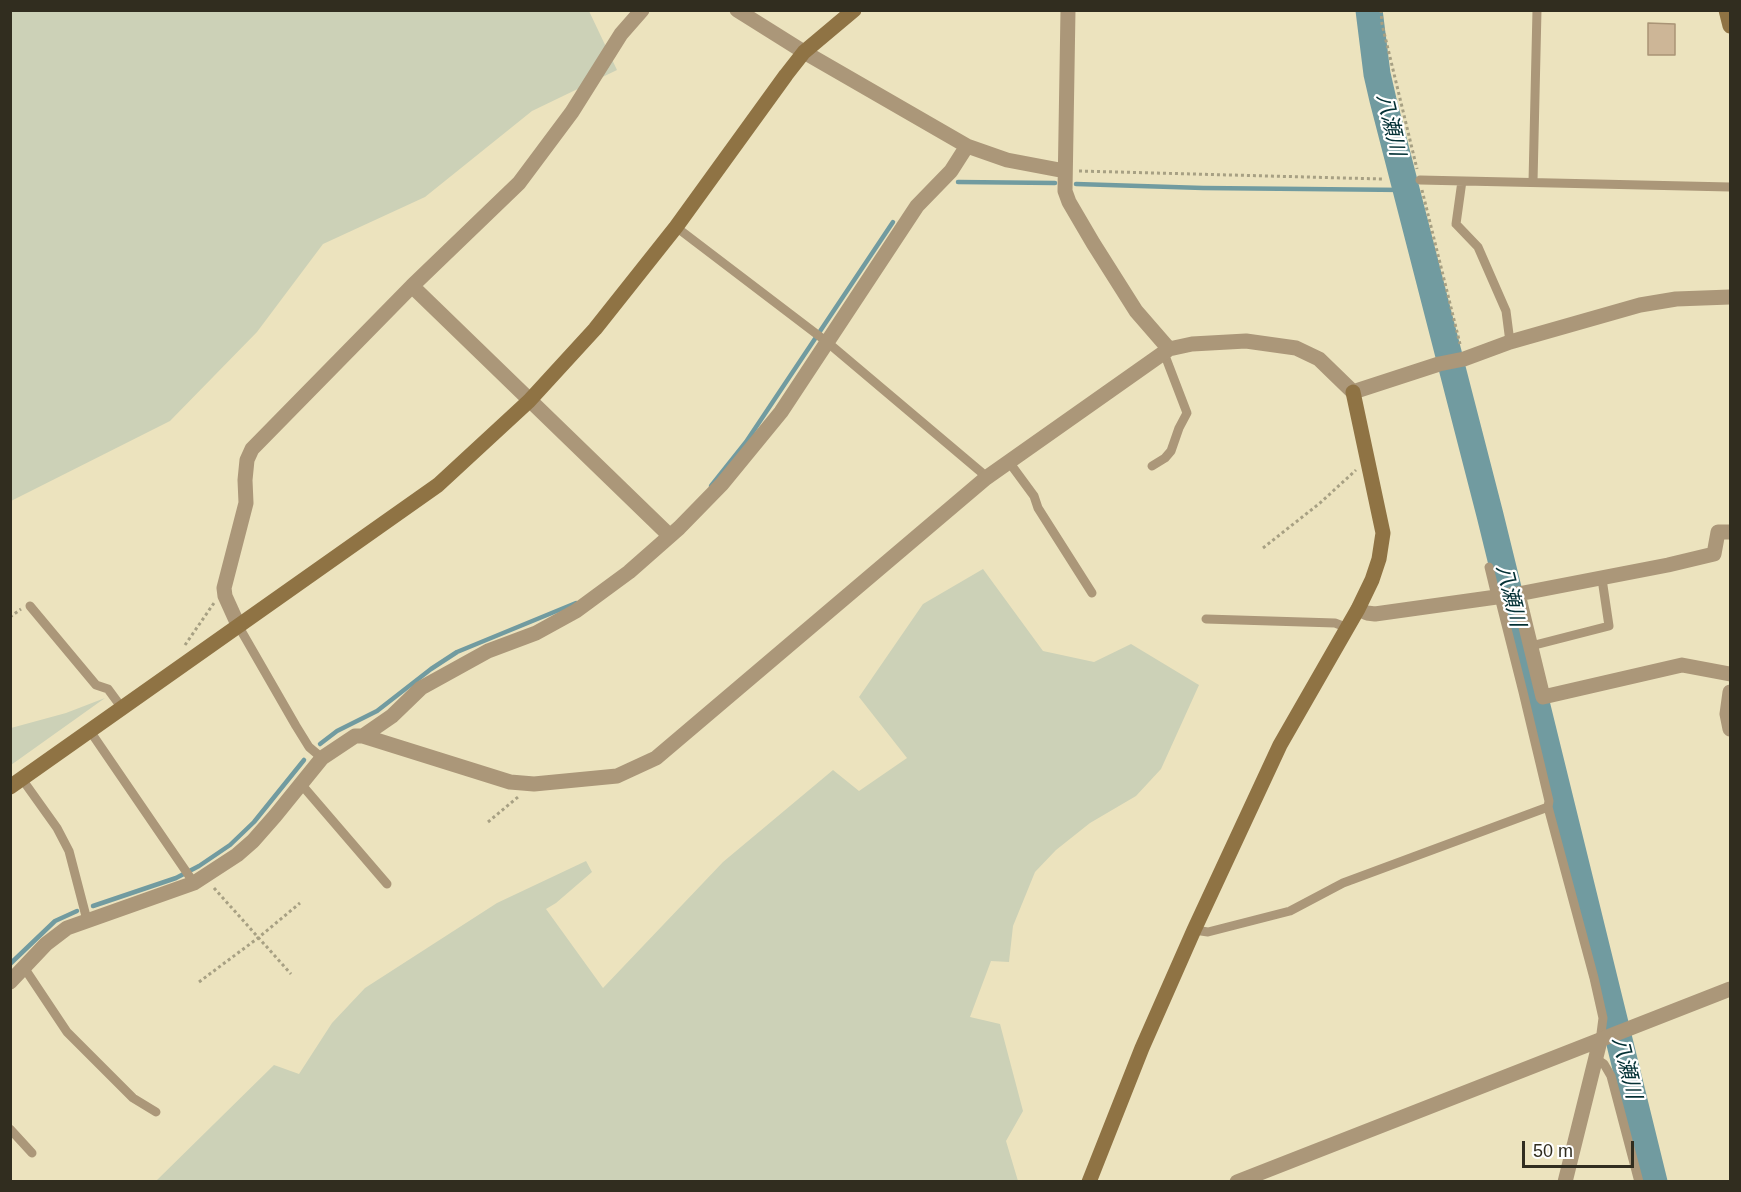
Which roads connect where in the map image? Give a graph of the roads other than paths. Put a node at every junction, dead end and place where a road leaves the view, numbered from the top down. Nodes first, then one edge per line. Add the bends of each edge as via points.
1 (737, 10) edge
2 (854, 10) edge
3 (1068, 10) edge
4 (1537, 10) edge
5 (1726, 10) edge
6 (640, 11) edge
7 (1731, 26) edge
8 (804, 52) junction
9 (967, 146) junction
10 (1065, 171) junction
11 (1420, 180) dead end
12 (1462, 181) junction
13 (1533, 182) junction
14 (1731, 187) edge
15 (676, 227) junction
16 (412, 286) junction
17 (1731, 297) edge
18 (827, 342) junction
19 (1510, 342) junction
20 (1167, 351) junction
21 (1353, 392) junction
22 (529, 400) junction
23 (1009, 462) junction
24 (1152, 466) dead end
25 (986, 478) junction
26 (1731, 532) edge
27 (670, 536) junction
28 (1489, 567) dead end
29 (1602, 579) junction
30 (1092, 593) dead end
31 (1507, 595) junction
32 (30, 606) dead end
33 (1358, 609) junction
34 (1206, 619) dead end
35 (239, 627) junction
36 (1348, 628) junction
37 (1531, 646) junction
38 (1731, 674) edge
39 (1731, 692) edge
40 (122, 708) junction
41 (1731, 729) edge
42 (90, 731) junction
43 (363, 736) junction
44 (322, 758) junction
45 (16, 783) edge
46 (301, 784) junction
47 (1548, 807) junction
48 (199, 880) junction
49 (387, 884) dead end
50 (87, 920) junction
51 (1194, 930) junction
52 (25, 969) junction
53 (10, 982) edge
54 (1731, 989) edge
55 (1605, 1038) junction
56 (1595, 1058) junction
57 (156, 1112) dead end
58 (10, 1129) edge
59 (32, 1153) dead end
60 (1089, 1182) edge
61 (1237, 1182) edge
62 (1565, 1182) edge
63 (1639, 1182) edge

1 - 8 street
2 - 8 street
3 - 10 street
4 - 13 lane
5 - 7 street
6 - 16 street via 519,183
8 - 9 street
8 - 15 street
9 - 10 street via 1007,160
9 - 18 street via 951,171 917,206
10 - 20 street via 1069,202 1136,311
11 - 12 lane
12 - 13 lane
12 - 19 lane via 1456,224 1478,247 1506,311
13 - 14 lane
15 - 18 lane
15 - 22 street via 596,329
16 - 22 street
16 - 35 street via 252,449 247,460 246,503 224,588
17 - 19 street via 1640,304
18 - 25 lane
18 - 27 street via 773,421 722,484
19 - 21 street
20 - 21 street via 1192,344 1246,341 1296,348 1319,359
20 - 23 street
20 - 24 lane via 1187,413 1172,451
21 - 33 street via 1383,545
22 - 27 street
22 - 35 street via 438,485
23 - 25 street
23 - 30 lane
25 - 43 street via 656,758 617,776 534,784 510,782
26 - 29 street via 1718,532 1714,554
27 - 43 street via 630,572 576,611 536,633 488,651 421,688 392,716
28 - 31 lane
29 - 31 street
29 - 37 lane via 1610,626
31 - 33 street via 1371,614
31 - 37 street
31 - 47 lane via 1500,601
32 - 40 lane via 96,685 108,689
33 - 36 street
34 - 36 lane via 1335,623
35 - 40 street
35 - 44 lane via 309,747
36 - 51 street via 1280,745
37 - 38 street via 1543,697 1682,665
39 - 41 street via 1727,714
40 - 42 street
42 - 45 street
42 - 48 lane
43 - 44 street via 347,740
44 - 46 street
45 - 50 lane via 57,828 69,851
46 - 48 street via 253,841
46 - 49 lane
47 - 51 lane via 1342,884 1290,912 1208,932
47 - 55 lane via 1597,988
48 - 50 street
50 - 52 street via 56,935
51 - 60 street
52 - 53 street
52 - 57 lane via 67,1032 133,1098
54 - 55 street
55 - 56 street
55 - 61 street
56 - 62 street
56 - 63 lane via 1611,1076
58 - 59 lane

